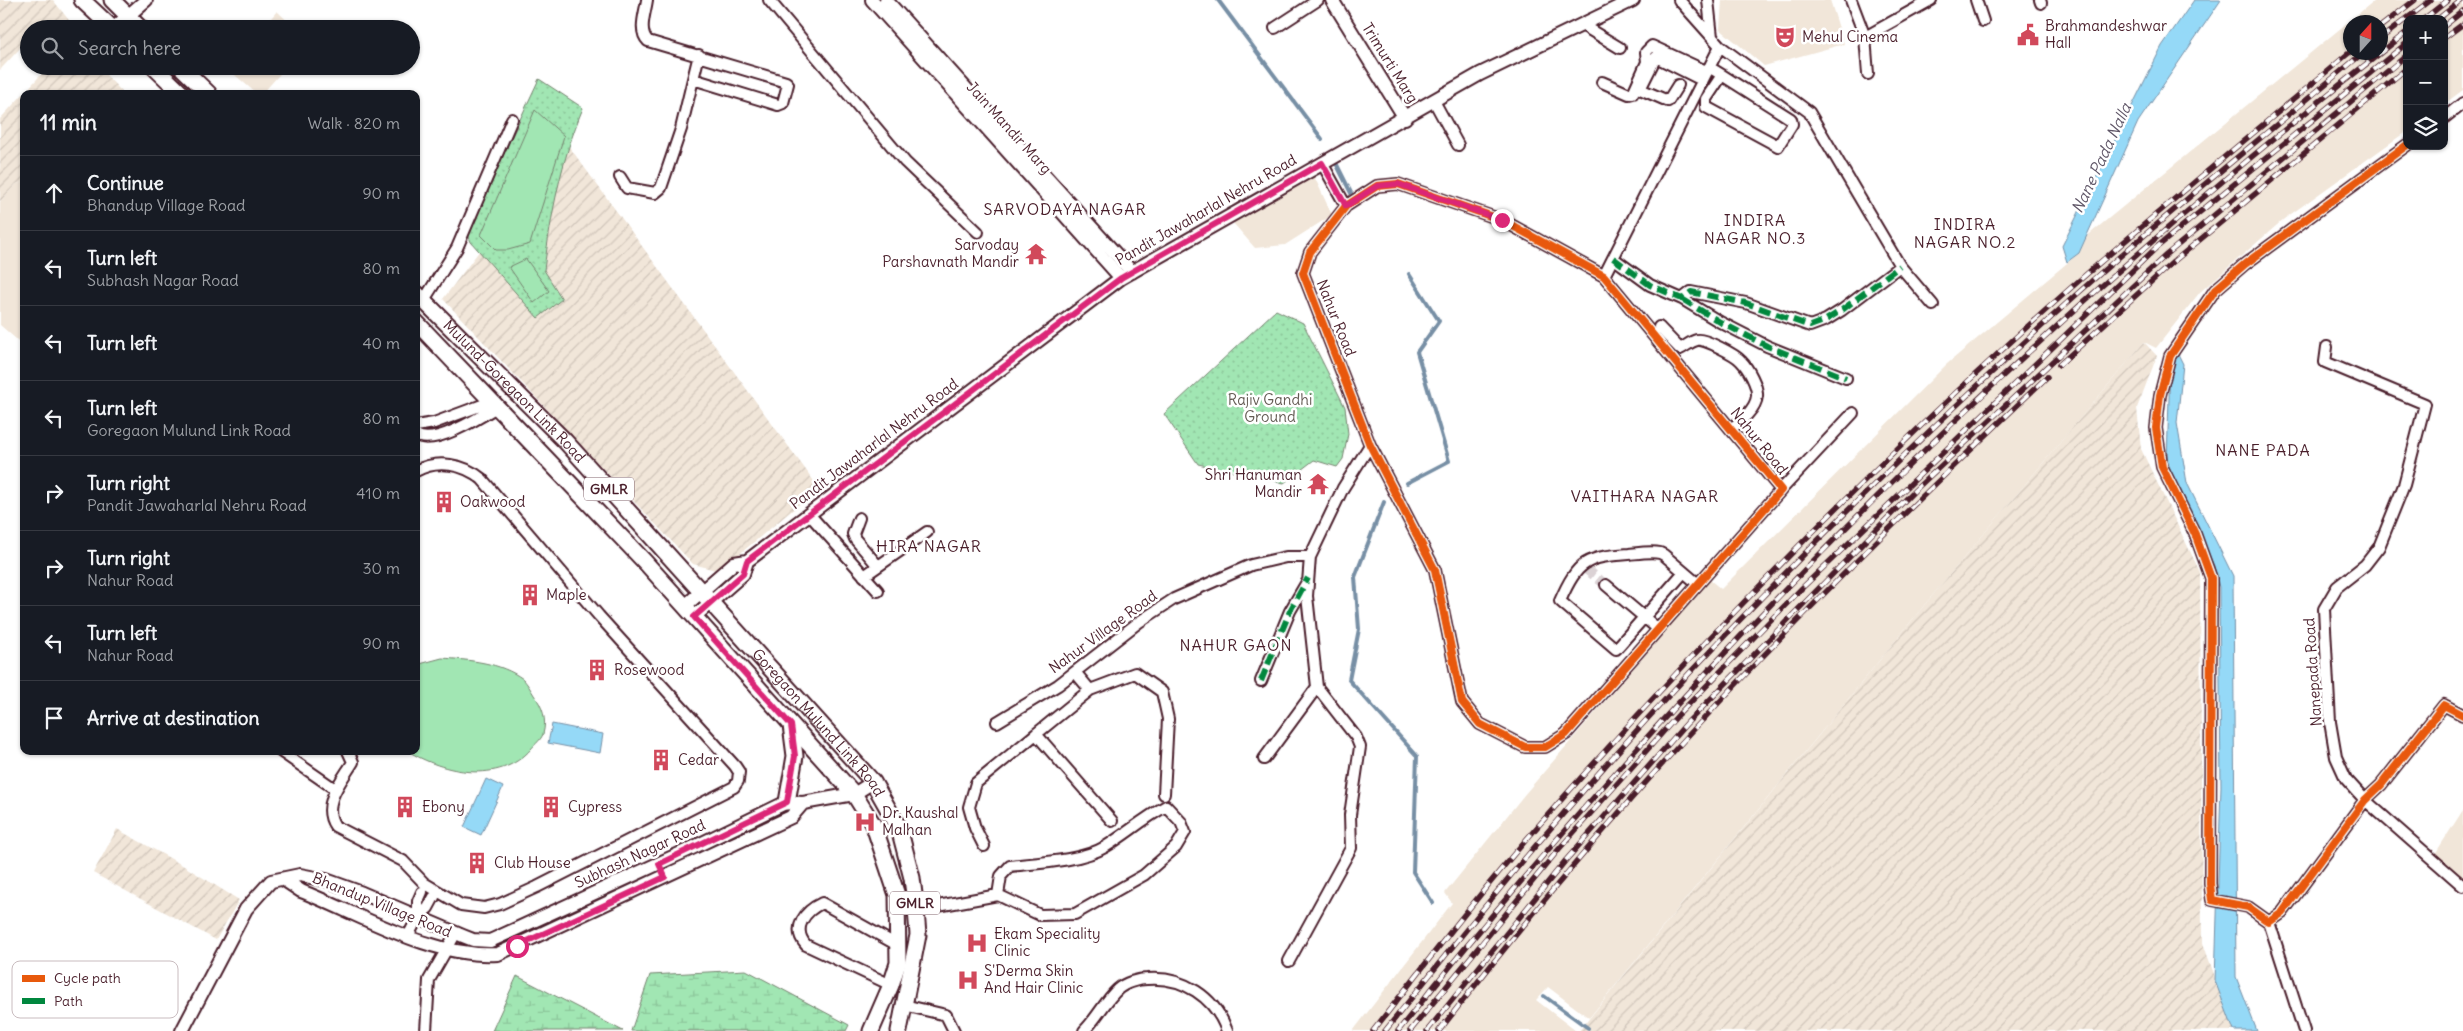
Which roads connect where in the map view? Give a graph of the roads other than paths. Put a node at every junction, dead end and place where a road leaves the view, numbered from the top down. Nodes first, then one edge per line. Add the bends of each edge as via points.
1 (82, 0) edge
2 (146, 0) edge
3 (647, 0) edge
4 (769, 0) edge
5 (872, 0) edge
6 (886, 0) edge
7 (1318, 0) edge
8 (1332, 0) edge
9 (1633, 0) edge
10 (1679, 0) edge
11 (1708, 0) edge
12 (1850, 0) edge
13 (1930, 0) edge
14 (1976, 0) edge
15 (115, 1) edge
16 (128, 16) junction
17 (100, 17) junction
18 (103, 20) edge
19 (123, 20) edge
20 (132, 20) edge
21 (1983, 21) dead end
22 (1582, 25) junction
23 (1275, 28) dead end
24 (1712, 37) junction
25 (1865, 37) junction
26 (1720, 46) junction
27 (1620, 48) dead end
28 (699, 55) junction
29 (936, 63) junction
30 (1706, 73) junction
31 (1868, 74) dead end
32 (162, 75) edge
33 (189, 75) edge
34 (1722, 75) junction
35 (693, 79) junction
36 (1602, 82) dead end
37 (1678, 85) dead end
38 (178, 90) edge
39 (205, 90) edge
40 (1434, 101) junction
41 (2463, 103) edge
42 (2448, 115) edge
43 (1405, 118) junction
44 (512, 119) dead end
45 (1458, 145) dead end
46 (2403, 149) edge
47 (1322, 163) junction
48 (620, 177) dead end
49 (1346, 206) junction
50 (978, 232) dead end
51 (1613, 258) junction
52 (1900, 266) junction
53 (1126, 275) junction
54 (1604, 276) junction
55 (420, 297) edge
56 (1682, 299) junction
57 (1932, 305) dead end
58 (420, 326) edge
59 (1659, 327) dead end
60 (1664, 340) junction
61 (2327, 347) dead end
62 (1846, 378) dead end
63 (495, 404) junction
64 (1853, 413) dead end
65 (420, 425) edge
66 (1731, 429) junction
67 (420, 438) edge
68 (1370, 445) junction
69 (420, 469) edge
70 (1780, 490) junction
71 (809, 514) junction
72 (859, 518) dead end
73 (927, 532) dead end
74 (855, 539) junction
75 (841, 550) junction
76 (1310, 557) junction
77 (878, 566) junction
78 (1684, 572) junction
79 (864, 576) junction
80 (1308, 578) junction
81 (1698, 584) junction
82 (1606, 585) tunnel mouth
83 (878, 591) dead end
84 (707, 597) junction
85 (689, 612) junction
86 (1644, 617) junction
87 (1658, 630) junction
88 (1075, 672) junction
89 (1261, 681) dead end
90 (1317, 687) junction
91 (1090, 690) junction
92 (2463, 715) edge
93 (997, 722) dead end
94 (791, 725) junction
95 (1036, 734) junction
96 (286, 755) edge
97 (350, 755) edge
98 (1264, 759) dead end
99 (873, 782) junction
100 (335, 789) junction
101 (854, 794) junction
102 (1164, 794) dead end
103 (2365, 800) junction
104 (787, 802) junction
105 (804, 803) junction
106 (1112, 821) dead end
107 (735, 827) junction
108 (742, 841) junction
109 (984, 846) dead end
110 (688, 850) junction
111 (696, 863) junction
112 (659, 864) junction
113 (665, 877) junction
114 (283, 879) junction
115 (2463, 886) edge
116 (602, 890) junction
117 (422, 892) dead end
118 (998, 895) junction
119 (434, 897) dead end
120 (608, 904) junction
121 (916, 910) junction
122 (545, 916) junction
123 (418, 917) junction
124 (2269, 922) junction
125 (551, 930) junction
126 (510, 932) junction
127 (456, 933) junction
128 (408, 936) junction
129 (490, 940) joint
130 (517, 946) junction
131 (899, 946) junction
132 (445, 950) junction
133 (1289, 961) dead end
134 (891, 985) junction
135 (904, 1005) junction
136 (182, 1031) edge
137 (426, 1031) edge
138 (871, 1031) edge
139 (899, 1031) edge
140 (954, 1031) edge
141 (1084, 1031) edge
142 (1227, 1031) edge
143 (2304, 1031) edge

1 - 17 main road
2 - 16 street
3 - 28 street via 643,36 648,41
4 - 50 street via 905,162
5 - 29 street, Jain Mandir Marg
6 - 29 street, Jain Mandir Marg
7 - 23 street
8 - 43 street, Trimurti Marg
9 - 22 street, Pandit Jawaharlal Nehru Road
10 - 24 street
11 - 24 street
12 - 25 street
13 - 25 street
14 - 21 street
15 - 16 main road
15 - 17 street
16 - 19 street
16 - 20 main road
17 - 18 main road
22 - 27 street
22 - 40 street, Pandit Jawaharlal Nehru Road via 1480,74
24 - 26 street
25 - 31 street
26 - 30 street
26 - 52 street via 1809,112
28 - 35 street
28 - 35 street via 786,82 788,88 783,103 778,105
29 - 53 street, Jain Mandir Marg
30 - 34 street
30 - 36 street via 1652,46 1646,52 1647,62 1631,94
30 - 37 street via 1656,57 1640,89 1668,101
30 - 51 street
32 - 38 main road
33 - 39 main road
34 - 34 street via 1791,119 1792,124 1778,146 1706,107 1706,99
35 - 48 street via 681,129 661,188 655,193 632,190
40 - 43 street, Pandit Jawaharlal Nehru Road
40 - 45 street
41 - 42 street
43 - 47 street, Pandit Jawaharlal Nehru Road
44 - 55 street via 457,248
46 - 124 street via 2244,264 2215,290 2170,356 2162,385 2156,428 2162,466 2195,534 2211,578 2212,900 2248,907
47 - 49 street
47 - 53 street, Pandit Jawaharlal Nehru Road
49 - 54 street, Nahur Road via 1377,186 1398,184 1502,220
49 - 68 street, Nahur Road via 1310,252 1303,274
51 - 54 street
51 - 56 street via 1650,286
52 - 56 street via 1842,310 1810,326 1746,302 1691,292
52 - 57 street
53 - 71 street, Pandit Jawaharlal Nehru Road
54 - 60 street, Nahur Road
55 - 84 main road, Mulund-Goregaon Link Road / GMLR via 565,441
56 - 62 street via 1767,346
58 - 63 main road, Mulund-Goregaon Link Road / GMLR
59 - 60 street
60 - 66 street, Nahur Road
60 - 66 street via 1680,349 1695,340 1704,340 1738,358 1744,365 1757,396 1745,417
61 - 103 street, Nanepada Road via 2325,362 2425,404 2404,485 2379,547 2365,565 2337,587 2324,609 2330,722 2336,757 2346,780
63 - 65 street
63 - 67 street via 457,429
63 - 85 main road, Mulund-Goregaon Link Road / GMLR via 639,554
64 - 70 street
66 - 70 street, Nahur Road
68 - 76 street via 1346,482
68 - 87 street, Nahur Road via 1435,570 1462,702 1480,724 1525,746 1545,746 1566,734
69 - 100 street via 457,465 471,470 482,480 735,766 739,772 738,780 734,787 554,879 500,904 475,908 461,905 424,883 403,861 335,826 330,813
70 - 81 street, Nahur Road
71 - 75 street
71 - 84 street, Pandit Jawaharlal Nehru Road via 747,561 734,564
72 - 74 street via 854,526
73 - 77 street
74 - 75 street
74 - 77 street
75 - 79 street
76 - 80 street
76 - 88 street, Nahur Village Road via 1286,557 1251,565 1174,599
77 - 79 street
78 - 81 street
78 - 86 street
78 - 86 street via 1657,552 1600,556 1589,560 1568,583 1560,600 1616,648
79 - 83 street
80 - 89 street via 1290,611
80 - 90 street
81 - 87 street, Nahur Road
82 - 86 street
84 - 85 street
84 - 99 main road, Goregaon Mulund Link Road / GMLR
85 - 94 main road, Goregaon Mulund Link Road / GMLR
86 - 87 street
88 - 91 street
88 - 93 street, Nahur Village Road
90 - 98 street
90 - 133 street via 1360,746 1350,815 1351,848
91 - 95 street
91 - 102 street via 1134,673 1162,692 1168,719
92 - 103 street via 2444,705
94 - 101 main road, Goregaon Mulund Link Road / GMLR
94 - 104 main road via 795,756
95 - 106 street
95 - 109 street via 976,782 969,807
96 - 100 street
97 - 100 street via 354,762
99 - 101 street
99 - 121 main road, Goregaon Mulund Link Road / GMLR via 899,828 912,878
101 - 105 street
101 - 131 main road, Goregaon Mulund Link Road / GMLR via 874,826 897,896
103 - 115 street, Nanepada Road
103 - 124 street via 2282,912
104 - 105 street, Subhash Nagar Road
104 - 107 street, Subhash Nagar Road
105 - 108 street, Bhandup Village Road via 791,817
107 - 108 street
107 - 110 street, Subhash Nagar Road
108 - 111 street, Bhandup Village Road
110 - 111 street
110 - 112 street, Subhash Nagar Road
111 - 113 street, Bhandup Village Road
112 - 113 street
112 - 116 street, Subhash Nagar Road
113 - 120 street, Bhandup Village Road
114 - 123 street, Bhandup Village Road via 300,875 326,880
114 - 128 street, Bhandup Village Road via 301,891
114 - 136 street, Bhandup Village Road via 271,882 246,909
116 - 120 street
116 - 122 street, Subhash Nagar Road
117 - 123 street via 418,901
118 - 118 street via 1001,876 1010,866 1063,860 1104,848 1166,806 1181,822 1185,832 1176,847 1144,875 1075,914 1040,915
118 - 121 street
119 - 123 street
120 - 125 street, Bhandup Village Road
121 - 135 main road, Goregaon Mulund Link Road / GMLR via 918,935
122 - 125 street
122 - 126 street, Subhash Nagar Road
123 - 127 street, Bhandup Village Road
123 - 128 street
124 - 143 street
125 - 130 street, Bhandup Village Road
126 - 129 street, Subhash Nagar Road
126 - 130 street
127 - 129 street, Bhandup Village Road via 473,940
127 - 132 street
128 - 132 street, Bhandup Village Road
130 - 132 street, Bhandup Village Road via 498,954 482,955
131 - 134 main road, Goregaon Mulund Link Road / GMLR
131 - 134 street via 822,902 803,917 798,930 806,945
132 - 137 street via 429,980
134 - 138 main road, Goregaon Mulund Link Road / GMLR
135 - 139 main road, Goregaon Mulund Link Road / GMLR
135 - 140 street via 946,1014
141 - 142 street via 1120,988 1139,979 1162,977 1182,982 1208,1000 1222,1017

